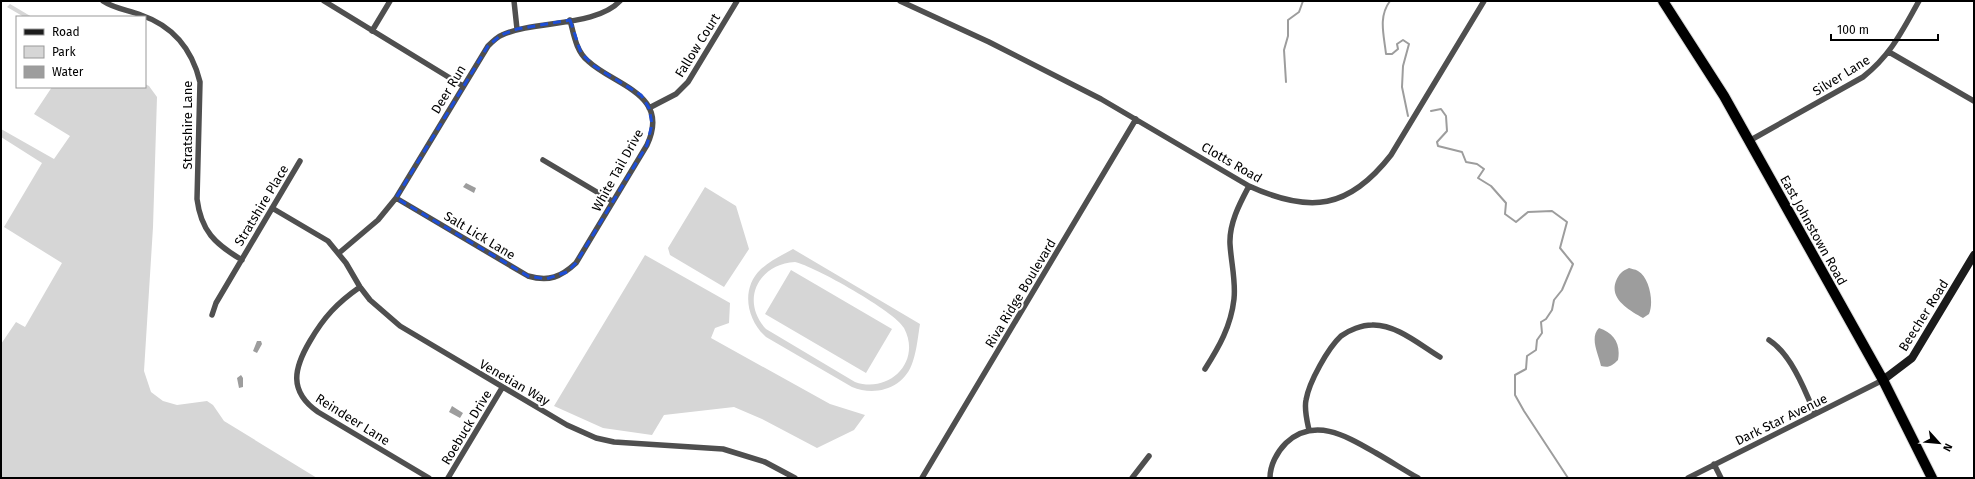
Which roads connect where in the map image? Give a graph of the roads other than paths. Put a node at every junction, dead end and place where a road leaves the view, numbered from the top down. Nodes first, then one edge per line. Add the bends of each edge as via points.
1 (103, 1) edge
2 (324, 1) edge
3 (390, 1) edge
4 (514, 1) edge
5 (620, 1) edge
6 (737, 1) edge
7 (900, 1) edge
8 (1484, 1) edge
9 (1663, 1) edge
10 (1920, 1) edge
11 (144, 16) edge
12 (146, 17) edge
13 (570, 20) junction
14 (517, 29) junction
15 (372, 31) junction
16 (1889, 52) junction
17 (463, 86) junction
18 (1974, 101) edge
19 (649, 108) junction
20 (1136, 119) junction
21 (1749, 141) junction
22 (543, 160) dead end
23 (300, 161) dead end
24 (1249, 186) junction
25 (396, 198) junction
26 (612, 201) junction
27 (272, 208) junction
28 (339, 253) junction
29 (1974, 254) edge
30 (242, 260) junction
31 (556, 278) joint
32 (360, 287) junction
33 (212, 316) dead end
34 (1769, 340) dead end
35 (1440, 357) dead end
36 (1205, 369) dead end
37 (1883, 380) junction
38 (502, 388) junction
39 (1815, 414) junction
40 (1309, 430) junction
41 (1149, 456) dead end
42 (1714, 464) junction
43 (429, 478) edge
44 (448, 478) edge
45 (795, 478) edge
46 (922, 478) edge
47 (1132, 478) edge
48 (1270, 478) edge
49 (1418, 478) edge
50 (1688, 478) edge
51 (1721, 478) edge
52 (1932, 478) edge

1 - 11 street, Stratshire Lane
2 - 15 street
3 - 15 street
4 - 14 street
5 - 13 street, Deer Run via 616,6 598,15
6 - 19 street, Fallow Court via 688,82 676,94
7 - 20 street, Clotts Road via 1003,49
8 - 24 street, Clotts Road via 1391,155 1377,173 1361,187 1332,201 1312,204 1272,196
9 - 21 highway, East Johnstown Road via 1724,96
10 - 16 street, Silver Lane
12 - 30 street, Stratshire Lane via 168,29 180,40 196,65 200,82 197,199 199,213 204,228 214,240
13 - 14 street, Deer Run
13 - 19 street via 576,44 587,61 641,95
14 - 17 street, Deer Run via 501,35 488,46
15 - 17 street
16 - 18 street
16 - 21 street, Silver Lane via 1863,77
17 - 25 street, Deer Run
19 - 26 street, White Tail Drive via 652,124 650,138
20 - 24 street, Clotts Road
20 - 46 street, Riva Ridge Boulevard
21 - 37 highway, East Johnstown Road
22 - 26 street
23 - 27 street, Stratshire Place
24 - 36 street via 1239,204 1230,242 1234,280 1231,318 1225,335
25 - 28 street, Deer Run via 378,220
25 - 31 street, Salt Lick Lane via 528,276
26 - 31 street, White Tail Drive via 576,263
27 - 28 street, Venetian Way via 315,232
27 - 30 street, Stratshire Place
28 - 32 street, Venetian Way
29 - 37 street, Beecher Road via 1912,358
30 - 33 street, Stratshire Place via 216,303
32 - 38 street, Venetian Way via 384,314 400,326
32 - 43 street, Reindeer Lane via 332,308 319,326 300,358 296,373 298,388 303,400 318,412
34 - 39 street via 1786,355
35 - 40 street via 1402,334 1374,324 1363,325 1342,336 1332,347 1311,384 1305,401
37 - 39 street, Dark Star Avenue
37 - 52 highway, East Johnstown Road
38 - 44 street, Roebuck Drive
38 - 45 street, Venetian Way via 567,425 596,438 723,449 765,462
39 - 42 street, Dark Star Avenue
40 - 48 street via 1293,437 1280,450 1270,470
40 - 49 street via 1330,430 1349,437
41 - 47 street
42 - 50 street, Dark Star Avenue
42 - 51 street

